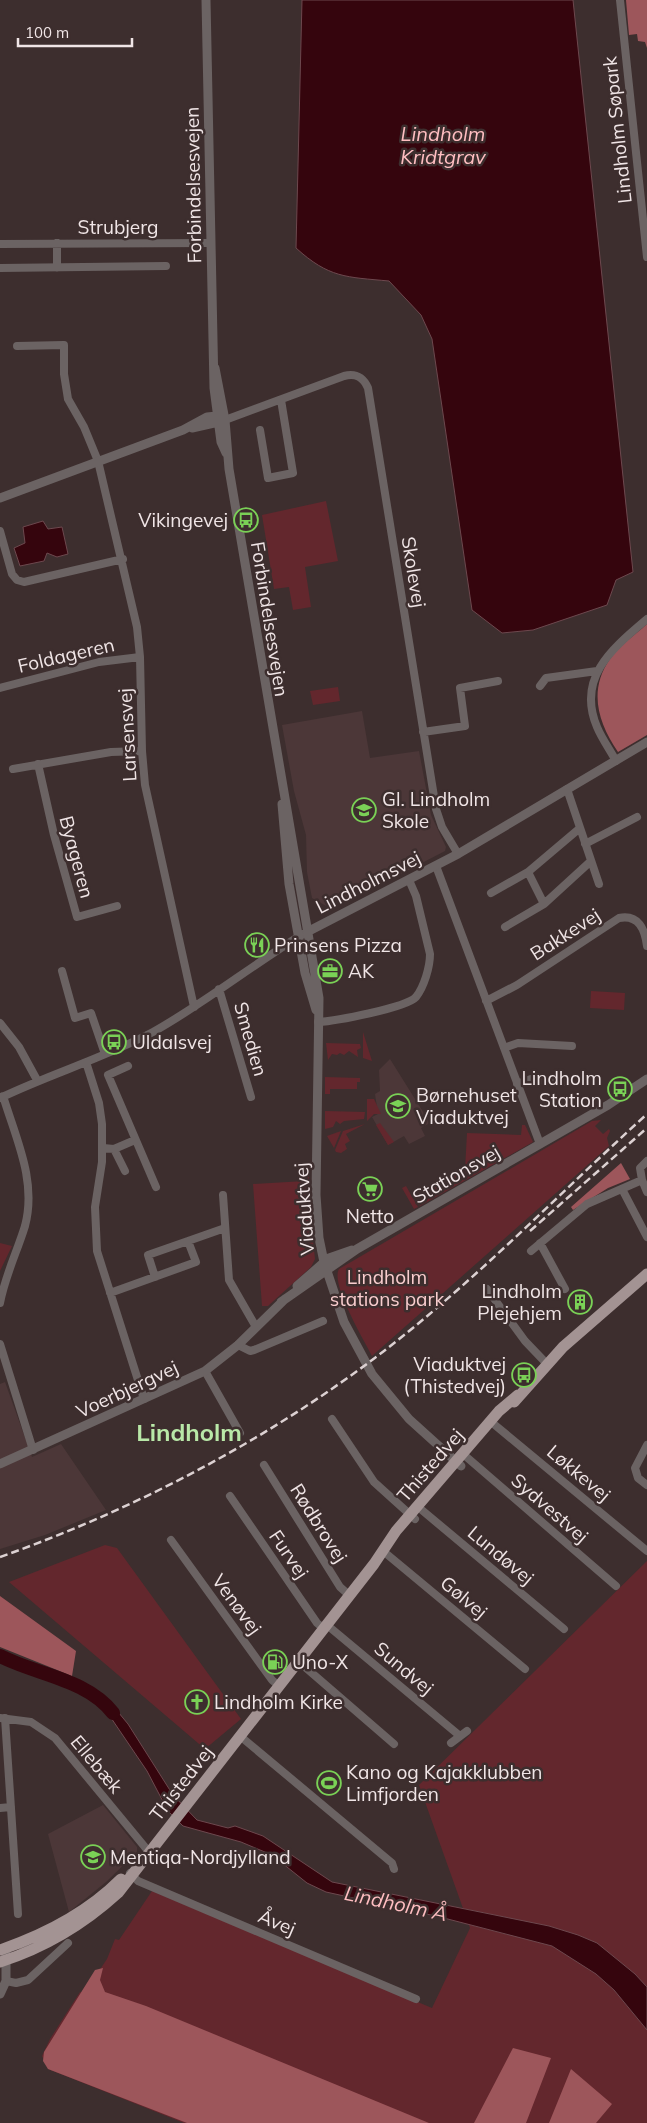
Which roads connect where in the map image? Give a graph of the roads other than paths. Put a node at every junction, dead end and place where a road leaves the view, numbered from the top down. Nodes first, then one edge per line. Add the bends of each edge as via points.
1 (206, 0) edge
2 (620, 0) edge
3 (210, 243) junction
4 (0, 244) edge
5 (57, 244) junction
6 (647, 257) edge
7 (166, 266) dead end
8 (0, 268) edge
9 (58, 268) junction
10 (17, 346) dead end
11 (281, 400) junction
12 (220, 420) junction
13 (260, 430) dead end
14 (98, 461) junction
15 (0, 498) edge
16 (0, 531) edge
17 (122, 559) junction
18 (647, 619) edge
19 (140, 657) junction
20 (597, 671) junction
21 (498, 681) dead end
22 (540, 686) dead end
23 (0, 688) edge
24 (423, 732) junction
25 (647, 742) edge
26 (142, 751) junction
27 (616, 761) junction
28 (38, 764) junction
29 (13, 769) dead end
30 (282, 788) junction
31 (567, 789) junction
32 (637, 817) dead end
33 (580, 828) junction
34 (586, 844) junction
35 (458, 854) junction
36 (591, 861) junction
37 (436, 866) junction
38 (528, 872) junction
39 (409, 880) junction
40 (599, 884) dead end
41 (491, 893) dead end
42 (544, 904) junction
43 (117, 906) dead end
44 (506, 927) dead end
45 (309, 930) junction
46 (298, 937) junction
47 (647, 946) edge
48 (62, 971) dead end
49 (219, 989) junction
50 (486, 1001) junction
51 (194, 1007) junction
52 (318, 1022) junction
53 (0, 1023) edge
54 (572, 1046) dead end
55 (504, 1048) junction
56 (106, 1054) junction
57 (86, 1062) junction
58 (128, 1066) dead end
59 (647, 1079) edge
60 (37, 1080) junction
61 (569, 1082) dead end
62 (518, 1084) junction
63 (1, 1097) edge
64 (251, 1098) dead end
65 (135, 1140) junction
66 (540, 1144) junction
67 (103, 1148) junction
68 (114, 1149) junction
69 (647, 1161) edge
70 (125, 1171) dead end
71 (642, 1180) junction
72 (156, 1187) dead end
73 (622, 1189) junction
74 (647, 1192) edge
75 (223, 1195) dead end
76 (225, 1228) junction
77 (647, 1237) edge
78 (188, 1241) junction
79 (540, 1243) junction
80 (531, 1251) dead end
81 (325, 1266) junction
82 (155, 1276) junction
83 (647, 1276) edge
84 (487, 1289) dead end
85 (565, 1289) dead end
86 (110, 1293) junction
87 (0, 1303) edge
88 (323, 1321) dead end
89 (256, 1327) junction
90 (0, 1344) edge
91 (238, 1345) junction
92 (547, 1364) junction
93 (205, 1371) junction
94 (144, 1399) junction
95 (332, 1419) dead end
96 (493, 1423) junction
97 (240, 1433) dead end
98 (647, 1445) edge
99 (33, 1450) junction
100 (462, 1460) junction
101 (0, 1464) edge
102 (264, 1465) dead end
103 (647, 1485) edge
104 (230, 1496) dead end
105 (420, 1508) junction
106 (412, 1517) junction
107 (171, 1540) dead end
108 (647, 1551) edge
109 (384, 1552) junction
110 (616, 1586) dead end
111 (349, 1595) junction
112 (325, 1627) junction
113 (564, 1628) dead end
114 (298, 1661) junction
115 (525, 1669) dead end
116 (279, 1686) junction
117 (3, 1718) edge
118 (240, 1736) junction
119 (451, 1743) dead end
120 (394, 1744) dead end
121 (11, 1807) junction
122 (0, 1808) edge
123 (150, 1852) junction
124 (394, 1870) dead end
125 (130, 1874) junction
126 (18, 1914) dead end
127 (68, 1943) dead end
128 (3, 1955) edge
129 (6, 1981) junction
130 (0, 1994) edge
131 (416, 1999) dead end

1 - 3 street, Forbindelsesvejen
2 - 6 street, Lindholm Søpark
3 - 5 street, Strubjerg
3 - 12 street, Forbindelsesvejen
4 - 5 street, Strubjerg
5 - 9 street, Strubjerg
7 - 9 street, Strubjerg
8 - 9 street, Strubjerg
10 - 14 street via 64,345 68,400
11 - 12 street, Skolevej
11 - 13 street via 293,474 268,478
11 - 24 street, Skolevej via 351,374 361,378 368,388
12 - 14 street via 187,428
12 - 30 street, Forbindelsesvejen
14 - 15 street
14 - 17 street, Larsensvej
16 - 17 street via 12,574 24,582
17 - 19 street, Larsensvej
18 - 20 street via 608,653
19 - 23 street, Foldageren via 99,662
19 - 26 street, Larsensvej
20 - 22 street via 546,678
20 - 27 street via 592,695 594,716
21 - 24 street via 460,688 465,726
24 - 35 street, Skolevej via 436,809 442,827
25 - 27 street, Lindholmsvej
26 - 28 street via 111,752
26 - 51 street, Larsensvej via 145,785
27 - 31 street, Lindholmsvej
28 - 29 street
28 - 43 street, Byageren via 77,917
30 - 45 street, Forbindelsesvejen
30 - 46 street, Forbindelsesvejen via 286,863
31 - 33 street
31 - 35 street, Lindholmsvej
32 - 34 street
33 - 34 street
33 - 38 street
34 - 36 street
35 - 37 street, Lindholmsvej
36 - 40 street
36 - 42 street
37 - 39 street, Lindholmsvej
37 - 50 street
38 - 41 street
38 - 42 street
39 - 45 street, Lindholmsvej
39 - 52 street via 430,954 430,963 416,997 408,1004 351,1019
42 - 44 street
45 - 46 street, Lindholmsvej
45 - 52 street, Viaduktvej via 319,998
46 - 49 street, Lindholmsvej
46 - 52 street, Viaduktvej
47 - 50 street, Bakkevej via 641,924 630,918 619,918 518,984
48 - 56 street via 75,1018 91,1013
49 - 51 street, Lindholmsvej
49 - 64 street, Smedien
50 - 55 street
51 - 56 street, Lindholmsvej via 153,1032
52 - 81 street, Viaduktvej via 316,1195
53 - 60 street via 19,1047
54 - 55 street via 518,1043
55 - 62 street
56 - 57 street, Lindholmsvej
57 - 60 street, Lindholmsvej
57 - 67 street via 99,1102
58 - 65 street via 108,1075
59 - 66 street, Stationsvej
60 - 63 street, Lindholmsvej
61 - 62 street via 532,1080
62 - 66 street
63 - 87 street via 26,1168 29,1186 25,1225
65 - 68 street
65 - 72 street
66 - 81 street, Stationsvej
67 - 68 street
67 - 86 street via 95,1227 97,1251
68 - 70 street
69 - 71 street via 640,1168
71 - 73 street
71 - 74 street
73 - 77 street
73 - 79 street via 587,1204
75 - 76 street
76 - 78 street
76 - 89 street via 229,1280
78 - 82 street via 148,1255
78 - 82 street via 196,1262
79 - 80 street
79 - 85 street
81 - 89 street, Voerbjergvej
81 - 100 street, Viaduktvej via 357,1349 378,1382 409,1419
82 - 86 street
83 - 92 main road, Thistedvej via 577,1334
84 - 92 street via 525,1341
86 - 94 street
88 - 91 street via 254,1350
89 - 91 street, Voerbjergvej
90 - 99 street
91 - 93 street, Voerbjergvej
92 - 96 main road, Thistedvej
93 - 94 street, Voerbjergvej
93 - 97 street
94 - 99 street, Voerbjergvej
95 - 106 street via 374,1482
96 - 100 main road, Thistedvej
96 - 108 street, Løkkevej
98 - 103 street via 634,1468 638,1478
99 - 101 street, Voerbjergvej
100 - 105 main road, Thistedvej
100 - 110 street, Sydvestvej
102 - 111 street, Rødbrovej via 340,1587
104 - 112 street, Furvej via 317,1623
105 - 106 main road, Thistedvej
105 - 113 street, Lundøvej
106 - 109 main road, Thistedvej
107 - 116 street, Venøvej
109 - 111 main road, Thistedvej
109 - 115 street, Gølvej
111 - 112 main road, Thistedvej
112 - 114 main road, Thistedvej
112 - 119 street, Sundvej via 464,1733
114 - 116 main road, Thistedvej
114 - 120 street
116 - 118 main road, Thistedvej
117 - 121 street, Ellebæk
117 - 123 street, Ellebæk via 30,1722 54,1738
118 - 123 main road, Thistedvej
118 - 124 street via 392,1863
121 - 122 street
121 - 126 street, Ellebæk
123 - 125 main road, Thistedvej
125 - 128 main road, Thistedvej via 72,1917
125 - 131 street, Åvej via 138,1881
127 - 129 street via 28,1980
128 - 129 street
129 - 130 street

